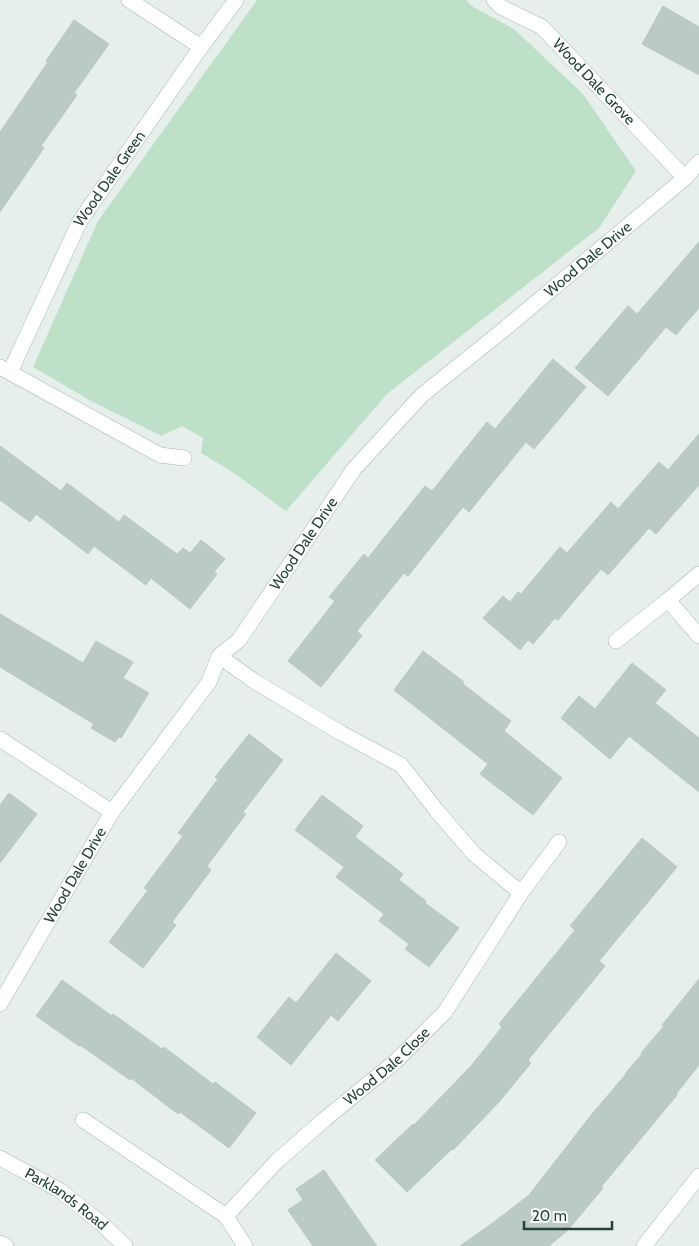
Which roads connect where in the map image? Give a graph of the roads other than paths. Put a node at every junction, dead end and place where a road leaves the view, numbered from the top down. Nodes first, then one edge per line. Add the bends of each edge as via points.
1 (129, 0) edge
2 (236, 0) edge
3 (494, 0) edge
4 (201, 46) junction
5 (699, 162) edge
6 (685, 178) junction
7 (5, 370) edge
8 (184, 458) dead end
9 (699, 574) edge
10 (668, 600) junction
11 (699, 636) edge
12 (616, 641) dead end
13 (219, 656) junction
14 (0, 739) edge
15 (112, 812) junction
16 (560, 842) dead end
17 (521, 893) junction
18 (0, 1004) edge
19 (82, 1120) dead end
20 (0, 1158) edge
21 (699, 1176) edge
22 (226, 1216) junction
23 (0, 1243) edge
24 (6, 1246) edge
25 (125, 1246) edge
26 (245, 1246) edge
27 (644, 1246) edge

1 - 4 street
2 - 4 street, Wood Dale Green
3 - 6 street, Wood Dale Grove via 501,7 542,27
4 - 7 street, Wood Dale Green via 80,221
5 - 6 street, Wood Dale Drive
6 - 13 street, Wood Dale Drive via 422,395 354,469 239,640
7 - 8 street, Wood Dale Green via 160,456
9 - 10 street
10 - 11 street
10 - 12 street
13 - 15 street, Wood Dale Drive via 209,682
13 - 17 street via 254,681 401,765 474,854
14 - 15 street
15 - 18 street, Wood Dale Drive
16 - 17 street, Wood Dale Close
17 - 22 street, Wood Dale Close via 445,1012 396,1061 276,1162
19 - 22 street
20 - 25 street, Parklands Road via 60,1190
21 - 27 street
22 - 26 street
23 - 24 street

